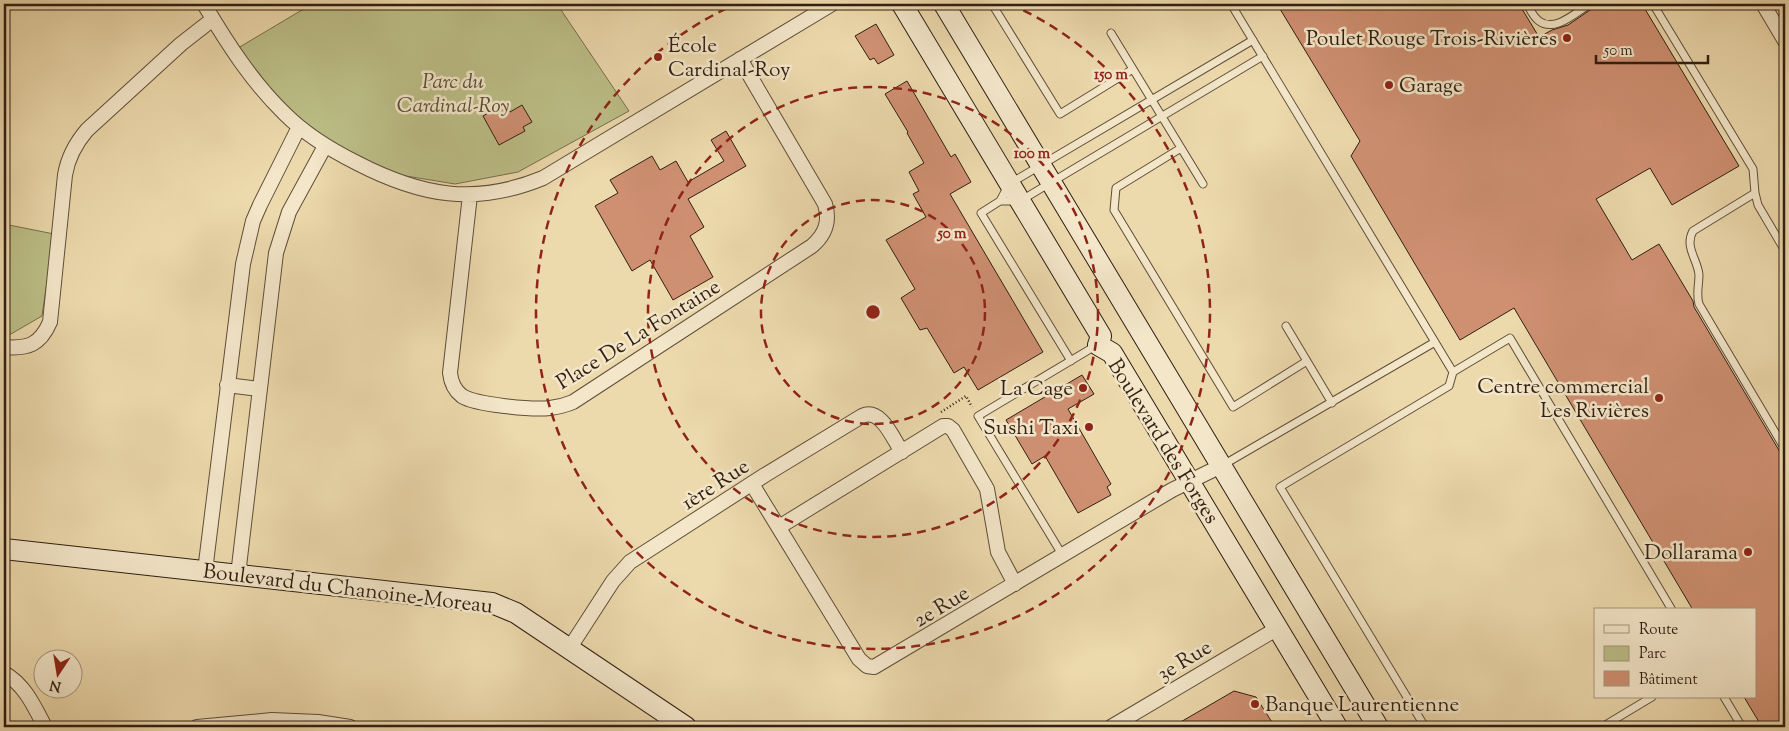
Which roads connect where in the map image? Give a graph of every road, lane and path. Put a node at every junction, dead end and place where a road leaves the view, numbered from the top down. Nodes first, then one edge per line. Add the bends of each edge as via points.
1 (204, 4) edge
2 (832, 4) edge
3 (902, 4) edge
4 (944, 4) edge
5 (992, 4) edge
6 (1231, 4) edge
7 (1527, 4) edge
8 (1590, 4) edge
9 (1652, 4) edge
10 (1763, 4) edge
11 (213, 19) junction
12 (1111, 33) dead end
13 (1253, 40) junction
14 (1785, 41) edge
15 (1263, 56) junction
16 (740, 59) junction
17 (1133, 69) junction
18 (1152, 100) junction
19 (1162, 116) junction
20 (299, 127) junction
21 (325, 146) junction
22 (1181, 148) junction
23 (1046, 174) junction
24 (1010, 184) junction
25 (1203, 184) dead end
26 (1755, 193) junction
27 (470, 195) junction
28 (1000, 201) junction
29 (1020, 201) junction
30 (1785, 251) edge
31 (1286, 326) dead end
32 (1435, 342) junction
33 (1098, 345) junction
34 (4, 347) edge
35 (1071, 361) junction
36 (1307, 361) junction
37 (1454, 372) junction
38 (227, 385) junction
39 (259, 389) junction
40 (1332, 402) junction
41 (978, 416) junction
42 (948, 426) junction
43 (1785, 449) edge
44 (902, 452) junction
45 (1221, 466) junction
46 (1190, 482) junction
47 (752, 484) junction
48 (779, 527) junction
49 (4, 549) edge
50 (1063, 556) junction
51 (205, 571) junction
52 (238, 575) junction
53 (1015, 584) junction
54 (1671, 608) edge
55 (1278, 628) junction
56 (569, 649) junction
57 (4, 673) edge
58 (1650, 698) edge
59 (1725, 698) edge
60 (45, 727) edge
61 (204, 727) edge
62 (350, 727) edge
63 (686, 727) edge
64 (1111, 727) edge
65 (1337, 727) edge
66 (1378, 727) edge
67 (1425, 727) edge
68 (1602, 727) edge
69 (1742, 727) edge

1 - 11 street
2 - 16 street
3 - 24 main road, Boulevard des Forges
4 - 23 main road, Boulevard des Forges
5 - 17 lane via 1060,114
6 - 13 lane
7 - 8 lane via 1539,21 1550,25
9 - 26 lane via 1752,169
10 - 14 street
11 - 20 street via 253,77
11 - 34 street via 181,44 79,139 65,175 50,322 42,337 29,346
12 - 17 lane
13 - 15 lane
13 - 18 lane
15 - 19 lane
15 - 32 lane
16 - 27 street via 543,178 517,187
16 - 27 street, Place De La Fontaine via 825,204 828,219 823,234 812,246 573,402 544,408 476,402 463,397 454,387 450,373
17 - 18 lane
18 - 19 lane
18 - 23 lane
19 - 22 lane
19 - 23 lane
20 - 21 street
20 - 38 street via 251,228 238,291
21 - 27 street via 410,187
21 - 39 street via 289,212 280,238 273,270
22 - 25 lane
22 - 36 lane via 1116,188 1114,210 1233,407
23 - 24 lane
23 - 29 lane
23 - 45 main road, Boulevard des Forges
24 - 28 lane
24 - 29 main road, Boulevard des Forges
26 - 30 lane via 1758,205
26 - 43 lane via 1693,231 1690,243 1698,270 1699,304
28 - 29 lane
28 - 35 lane via 981,213
29 - 33 main road, Boulevard des Forges via 1101,336
31 - 36 lane
32 - 37 lane
32 - 40 lane
33 - 35 lane
33 - 46 main road, Boulevard des Forges via 1112,353
35 - 41 lane
36 - 40 lane
37 - 54 lane via 1510,338
37 - 67 lane via 1449,386 1280,487
38 - 39 street
38 - 51 street
39 - 52 street
40 - 45 lane
41 - 42 path via 966,396 940,413
41 - 50 lane
42 - 44 street
42 - 53 street via 987,489 998,552
44 - 47 street, 1ère Rue via 878,416 866,414
44 - 48 street
45 - 46 street, 2e Rue
45 - 66 main road, Boulevard des Forges
46 - 50 street, 2e Rue
46 - 55 main road, Boulevard des Forges
47 - 48 street, 2e Rue
47 - 56 street, 1ère Rue via 630,562
48 - 53 street, 2e Rue via 859,659 867,666 878,666
49 - 51 main road, Boulevard du Chanoine-Moreau
50 - 53 street, 2e Rue
51 - 52 main road, Boulevard du Chanoine-Moreau
52 - 56 main road, Boulevard du Chanoine-Moreau via 492,602
55 - 64 street, 3e Rue
55 - 65 main road, Boulevard des Forges
56 - 63 main road, Boulevard du Chanoine-Moreau
57 - 60 street via 27,694
58 - 68 lane
59 - 69 lane
61 - 62 street via 293,720

